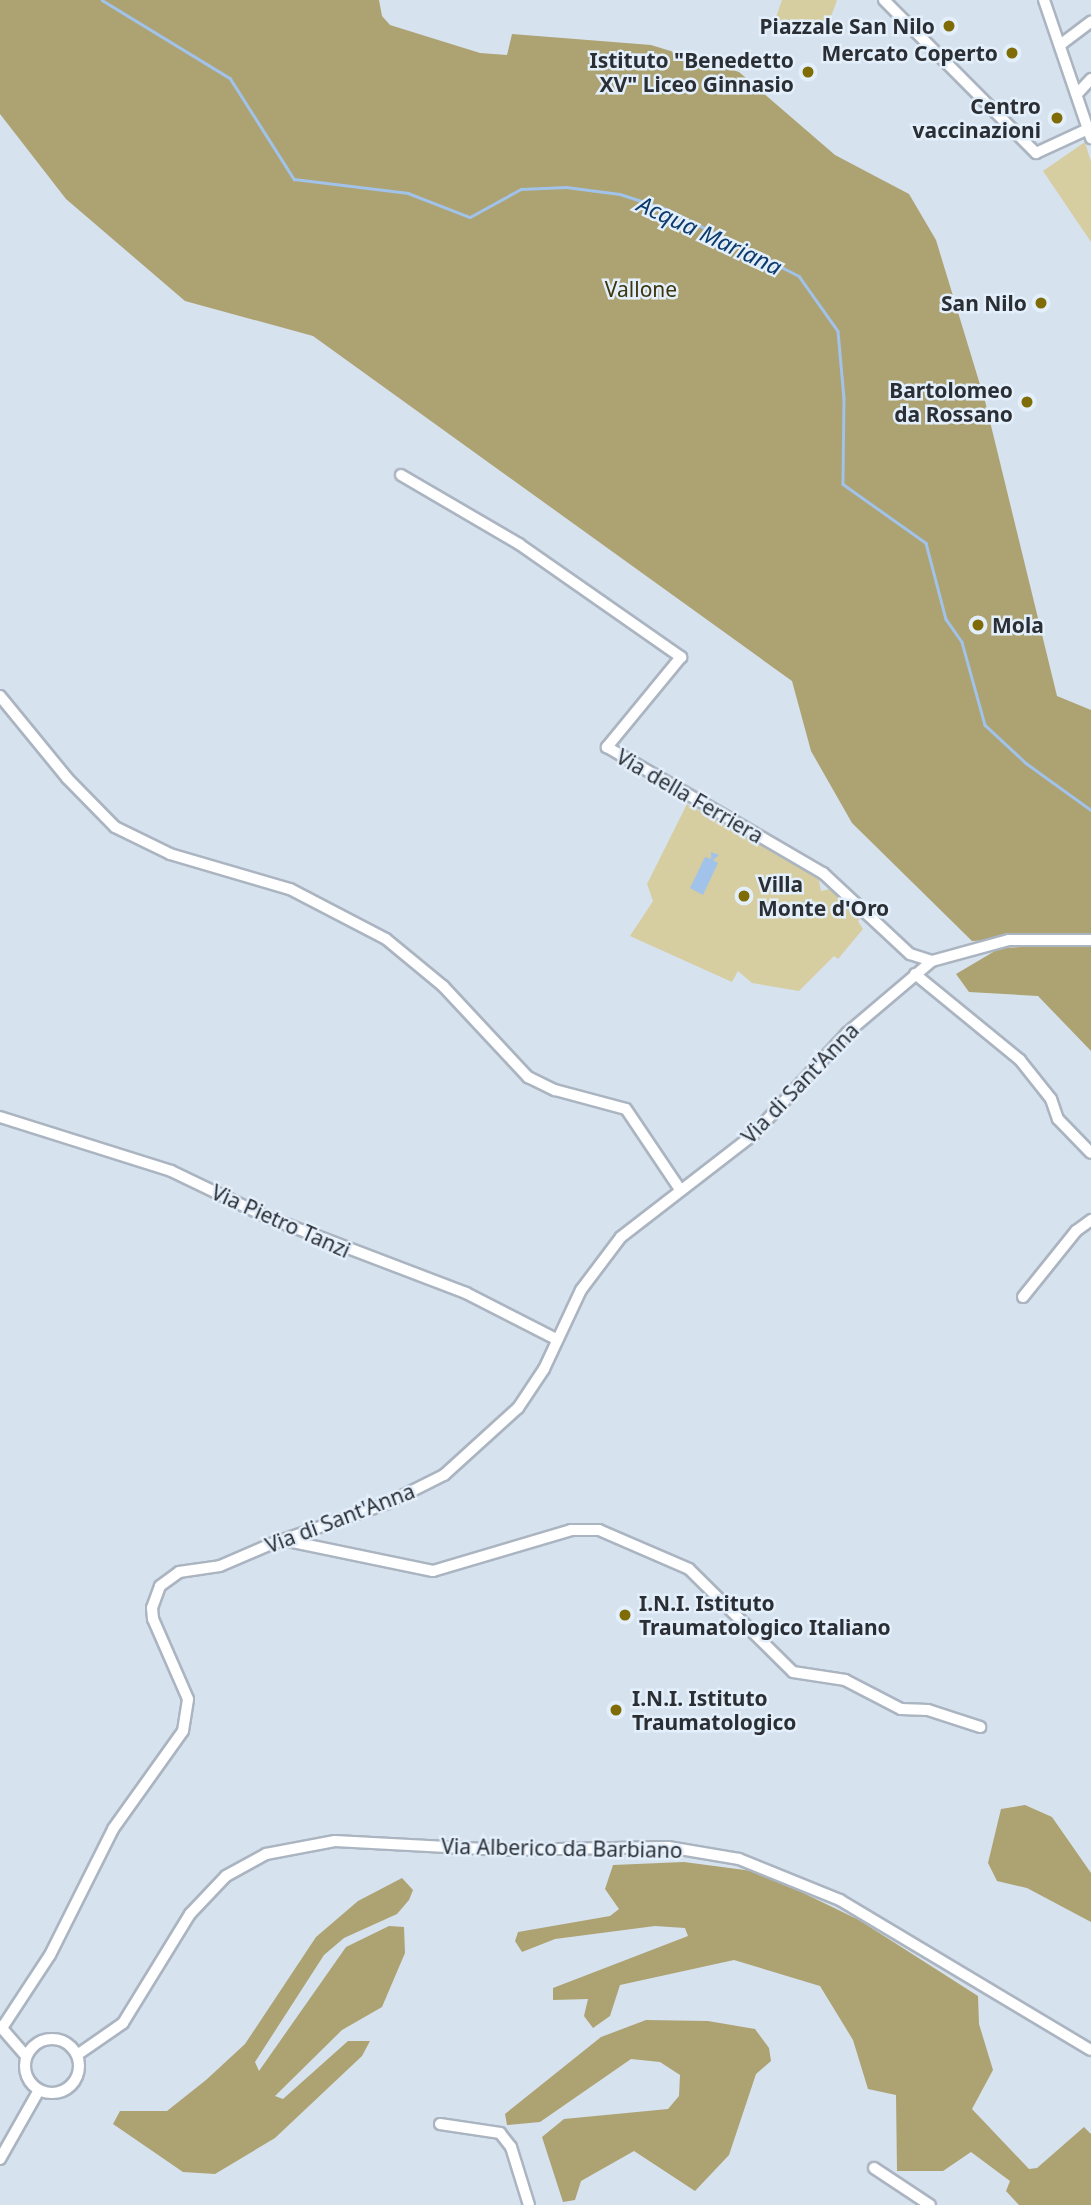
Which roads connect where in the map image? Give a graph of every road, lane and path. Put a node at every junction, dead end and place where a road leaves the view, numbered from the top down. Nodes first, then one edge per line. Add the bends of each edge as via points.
1 (884, 0) edge
2 (1044, 0) edge
3 (1091, 22) edge
4 (1060, 45) junction
5 (1091, 79) edge
6 (1077, 94) junction
7 (1090, 134) edge
8 (401, 475) dead end
9 (0, 696) edge
10 (1091, 940) edge
11 (932, 961) junction
12 (915, 974) junction
13 (0, 1117) edge
14 (1091, 1153) edge
15 (679, 1188) junction
16 (1091, 1220) edge
17 (1023, 1297) dead end
18 (556, 1339) junction
19 (286, 1540) junction
20 (980, 1727) dead end
21 (1, 2027) edge
22 (1091, 2050) edge
23 (77, 2055) junction
24 (26, 2056) junction
25 (39, 2090) junction
26 (440, 2124) dead end
27 (0, 2159) edge
28 (874, 2168) dead end
29 (529, 2205) edge
30 (930, 2205) edge

1 - 7 street via 1036,153
2 - 4 street
3 - 4 street
4 - 6 street
5 - 6 street
6 - 7 street
8 - 11 street, Via della Ferriera via 519,544 681,657 607,747 823,873 910,954
9 - 15 street via 67,778 115,827 170,854 290,889 386,939 443,986 528,1077 555,1090 626,1109
10 - 11 street, Via di Sant'Anna via 1009,940
11 - 12 street, Via di Sant'Anna
12 - 14 street via 1020,1060 1051,1100 1058,1119
12 - 15 street, Via di Sant'Anna via 847,1033 776,1114
13 - 18 street, Via Pietro Tanzi via 171,1171 267,1217 466,1293
15 - 18 street, Via di Sant'Anna via 637,1221 605,1255
16 - 17 street via 1076,1231
18 - 19 street, Via di Sant'Anna via 544,1369 518,1408 444,1475 386,1504
19 - 20 street via 433,1571 571,1530 599,1530 689,1569 793,1672 845,1680 901,1709 928,1710
19 - 21 street, Via di Sant'Anna via 220,1566 179,1572 160,1586 153,1619 188,1699 183,1731 113,1829 50,1955
21 - 24 street
22 - 23 street, Via Alberico da Barbiano via 840,1900 740,1859 668,1847 503,1850 335,1841 266,1854 226,1876 190,1914 123,2024
23 - 24 street via 56,2039 38,2042
23 - 25 street via 79,2072 71,2086 55,2093
24 - 25 street via 28,2079
25 - 27 street
26 - 29 street via 500,2133 511,2147
28 - 30 street

